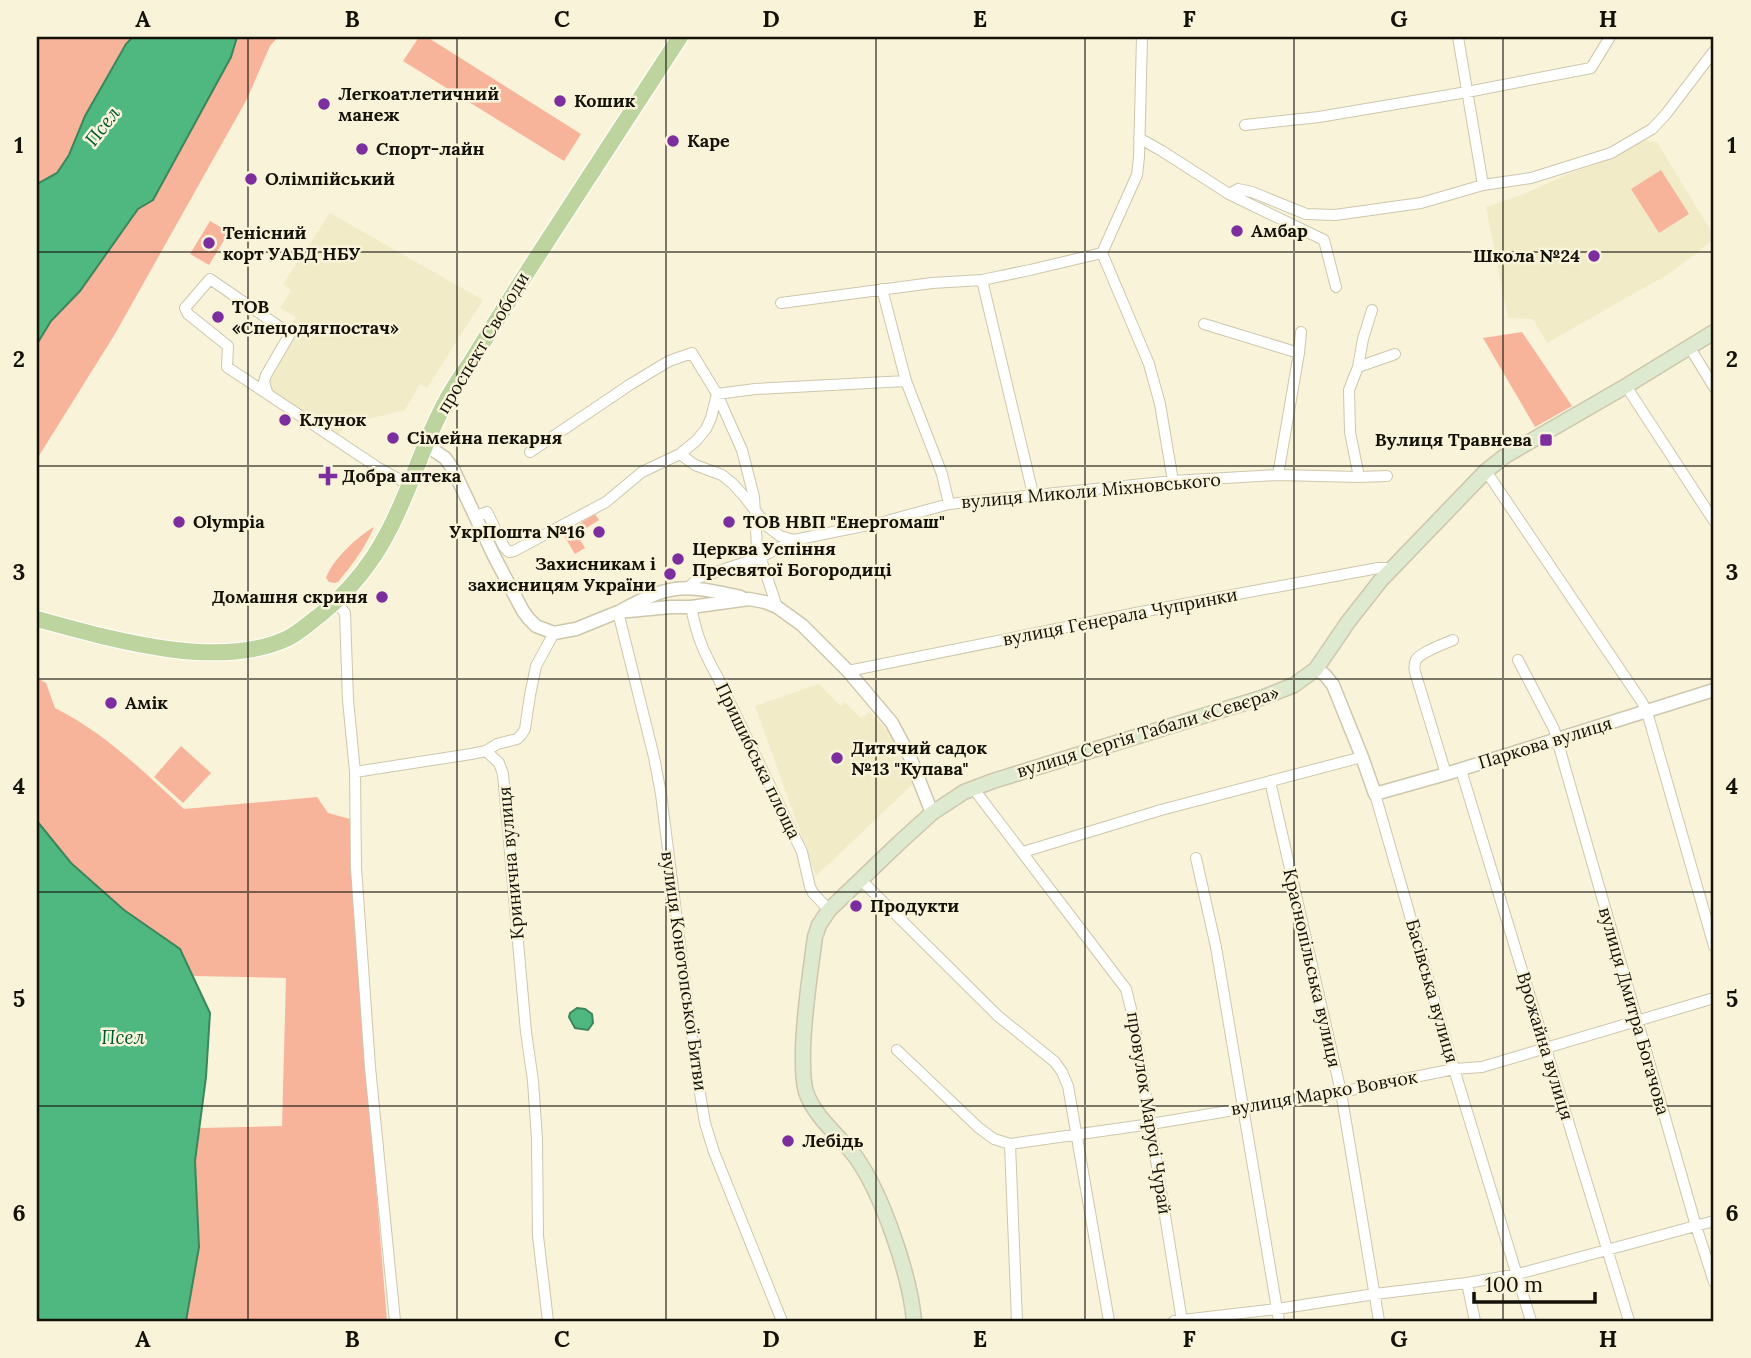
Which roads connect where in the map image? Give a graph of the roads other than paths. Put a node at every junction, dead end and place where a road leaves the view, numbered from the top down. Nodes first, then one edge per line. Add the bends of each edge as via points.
1 (680, 37) edge
2 (1142, 37) edge
3 (1458, 37) edge
4 (1610, 37) edge
5 (1714, 51) edge
6 (1467, 92) junction
7 (1245, 125) dead end
8 (1139, 138) junction
9 (1483, 184) junction
10 (1229, 194) junction
11 (1102, 253) junction
12 (982, 280) junction
13 (1336, 287) dead end
14 (882, 289) junction
15 (780, 303) dead end
16 (1372, 310) dead end
17 (1204, 324) dead end
18 (1301, 332) dead end
19 (1714, 332) edge
20 (1690, 348) junction
21 (1299, 354) junction
22 (1395, 354) dead end
23 (1358, 367) junction
24 (906, 381) junction
25 (1626, 386) junction
26 (1714, 387) edge
27 (267, 392) junction
28 (717, 394) junction
29 (426, 445) junction
30 (530, 452) dead end
31 (680, 454) junction
32 (1486, 471) junction
33 (1278, 475) junction
34 (1387, 476) dead end
35 (1359, 477) junction
36 (1173, 481) junction
37 (409, 485) junction
38 (1033, 494) junction
39 (949, 504) junction
40 (755, 513) junction
41 (476, 516) junction
42 (1714, 522) edge
43 (794, 540) junction
44 (761, 557) junction
45 (1393, 568) junction
46 (689, 587) junction
47 (749, 599) junction
48 (336, 602) junction
49 (691, 607) junction
50 (777, 607) junction
51 (618, 612) junction
52 (37, 619) edge
53 (554, 633) junction
54 (1453, 640) dead end
55 (1518, 660) dead end
56 (1317, 668) junction
57 (848, 671) junction
58 (1714, 690) edge
59 (1647, 712) junction
60 (1556, 739) junction
61 (486, 751) junction
62 (1362, 757) junction
63 (1461, 769) junction
64 (355, 772) junction
65 (1446, 774) junction
66 (1270, 780) junction
67 (973, 788) junction
68 (1375, 794) junction
69 (932, 813) junction
70 (1023, 852) junction
71 (1196, 858) dead end
72 (860, 879) junction
73 (830, 910) junction
74 (1714, 946) edge
75 (1714, 998) edge
76 (1637, 1021) junction
77 (1545, 1048) junction
78 (897, 1050) dead end
79 (1454, 1069) junction
80 (1340, 1092) junction
81 (1244, 1108) junction
82 (1151, 1124) junction
83 (1076, 1135) junction
84 (1010, 1144) junction
85 (1714, 1221) edge
86 (1696, 1226) junction
87 (1607, 1250) junction
88 (1518, 1274) junction
89 (1714, 1282) edge
90 (1467, 1283) junction
91 (1375, 1294) junction
92 (1277, 1309) junction
93 (395, 1321) edge
94 (548, 1321) edge
95 (782, 1321) edge
96 (914, 1321) edge
97 (1017, 1321) edge
98 (1109, 1321) edge
99 (1174, 1321) edge
100 (1182, 1321) edge
101 (1279, 1321) edge
102 (1379, 1321) edge
103 (1475, 1321) edge
104 (1531, 1321) edge
105 (1629, 1321) edge

1 - 29 main road, проспект Свободи via 455,385
2 - 8 street
3 - 6 street
4 - 6 street via 1591,68
5 - 9 street via 1653,129 1611,153 1569,167
6 - 7 street
6 - 9 street
8 - 10 street
8 - 11 street via 1137,175
9 - 10 street via 1421,203 1335,215 1306,214 1238,189
10 - 13 street via 1324,240
11 - 12 street
11 - 36 street via 1149,364
12 - 14 street
12 - 38 street
14 - 15 street
14 - 24 street
16 - 23 street
17 - 21 street
18 - 21 street
19 - 20 main road, вулиця Сергія Табали «Сєвєра»
20 - 25 main road, вулиця Сергія Табали «Сєвєра»
20 - 26 street
21 - 33 street
22 - 23 street
23 - 35 street via 1349,390 1349,407
24 - 28 street
24 - 39 street
25 - 32 main road, вулиця Сергія Табали «Сєвєра»
25 - 42 street
27 - 27 street via 227,367 228,346 185,308 211,279 290,334 266,375
27 - 37 street via 314,427
28 - 30 street via 692,353 668,360
28 - 31 street via 706,429
28 - 40 street via 742,450
29 - 37 main road, проспект Свободи
29 - 41 street via 449,463
31 - 40 street via 722,475
31 - 41 street via 642,472 606,502 514,551 504,547 487,512
32 - 45 main road, вулиця Сергія Табали «Сєвєра»
32 - 59 street
33 - 35 street, вулиця Миколи Міхновського
33 - 36 street, вулиця Миколи Міхновського
34 - 35 street, вулиця Миколи Міхновського
36 - 38 street, вулиця Миколи Міхновського
37 - 48 main road, проспект Свободи via 374,556
38 - 39 street, вулиця Миколи Міхновського
39 - 43 street, вулиця Миколи Міхновського
40 - 43 street via 779,536
40 - 44 street
41 - 53 street via 523,611 536,626
43 - 44 street, вулиця Миколи Міхновського
44 - 46 street, вулиця Миколи Міхновського via 698,578
44 - 50 street
45 - 56 main road, вулиця Сергія Табали «Сєвєра» via 1365,599
45 - 57 street, вулиця Генерала Чупринки via 1167,607
46 - 47 street
46 - 51 street via 667,589
47 - 49 street
47 - 50 street
48 - 52 main road, проспект Свободи via 275,644 219,652 104,637
48 - 64 street via 345,613
49 - 51 street
49 - 73 street, Пришибська площа via 703,650 802,852 810,887
50 - 57 street
51 - 53 street
51 - 95 street, вулиця Конотопської Битви via 661,794 705,1123
53 - 61 street via 536,666 525,729 517,739
54 - 65 street via 1421,655 1414,665
55 - 60 street, вулиця Дмитра Богачова
56 - 62 street, Басівська вулиця via 1332,685
56 - 67 main road, вулиця Сергія Табали «Сєвєра» via 1281,691
57 - 69 street via 892,723
58 - 59 street, Паркова вулиця
59 - 60 street, Паркова вулиця
59 - 74 street
60 - 63 street, Паркова вулиця
60 - 76 street, вулиця Дмитра Богачова
61 - 64 street
61 - 94 street, Кринична вулиця via 503,774 533,1081 538,1236
62 - 66 street
62 - 68 street, Басівська вулиця
63 - 65 street, Паркова вулиця
63 - 77 street, Врожайна вулиця
64 - 93 street via 356,868 370,1066
65 - 68 street, Паркова вулиця
66 - 70 street
66 - 80 street, Краснопільська вулиця
67 - 69 main road, вулиця Сергія Табали «Сєвєра»
67 - 70 street, провулок Марусі Чурай
68 - 79 street, Басівська вулиця
69 - 72 main road, вулиця Сергія Табали «Сєвєра»
70 - 82 street, провулок Марусі Чурай via 1126,989
71 - 81 street
72 - 73 main road, вулиця Сергія Табали «Сєвєра»
72 - 83 street via 998,1016 1055,1062 1068,1086
73 - 96 main road, вулиця Сергія Табали «Сєвєра» via 815,937 804,1027 805,1089 871,1183 903,1265
75 - 76 street, вулиця Марко Вовчок
76 - 77 street, вулиця Марко Вовчок
76 - 86 street, вулиця Дмитра Богачова
77 - 79 street, вулиця Марко Вовчок
77 - 87 street, Врожайна вулиця
78 - 84 street via 979,1128
79 - 80 street, вулиця Марко Вовчок
79 - 88 street, Басівська вулиця
80 - 81 street, вулиця Марко Вовчок
80 - 91 street, Краснопільська вулиця
81 - 82 street, вулиця Марко Вовчок
81 - 92 street
82 - 83 street, вулиця Марко Вовчок
82 - 100 street, провулок Марусі Чурай
83 - 84 street, вулиця Марко Вовчок
83 - 98 street
84 - 97 street
85 - 86 street
86 - 87 street
86 - 89 street, вулиця Дмитра Богачова
87 - 88 street
87 - 105 street, Врожайна вулиця
88 - 90 street
88 - 104 street, Басівська вулиця
90 - 91 street
90 - 103 street
91 - 92 street
91 - 102 street, Краснопільська вулиця
92 - 100 street
92 - 101 street
99 - 100 street

